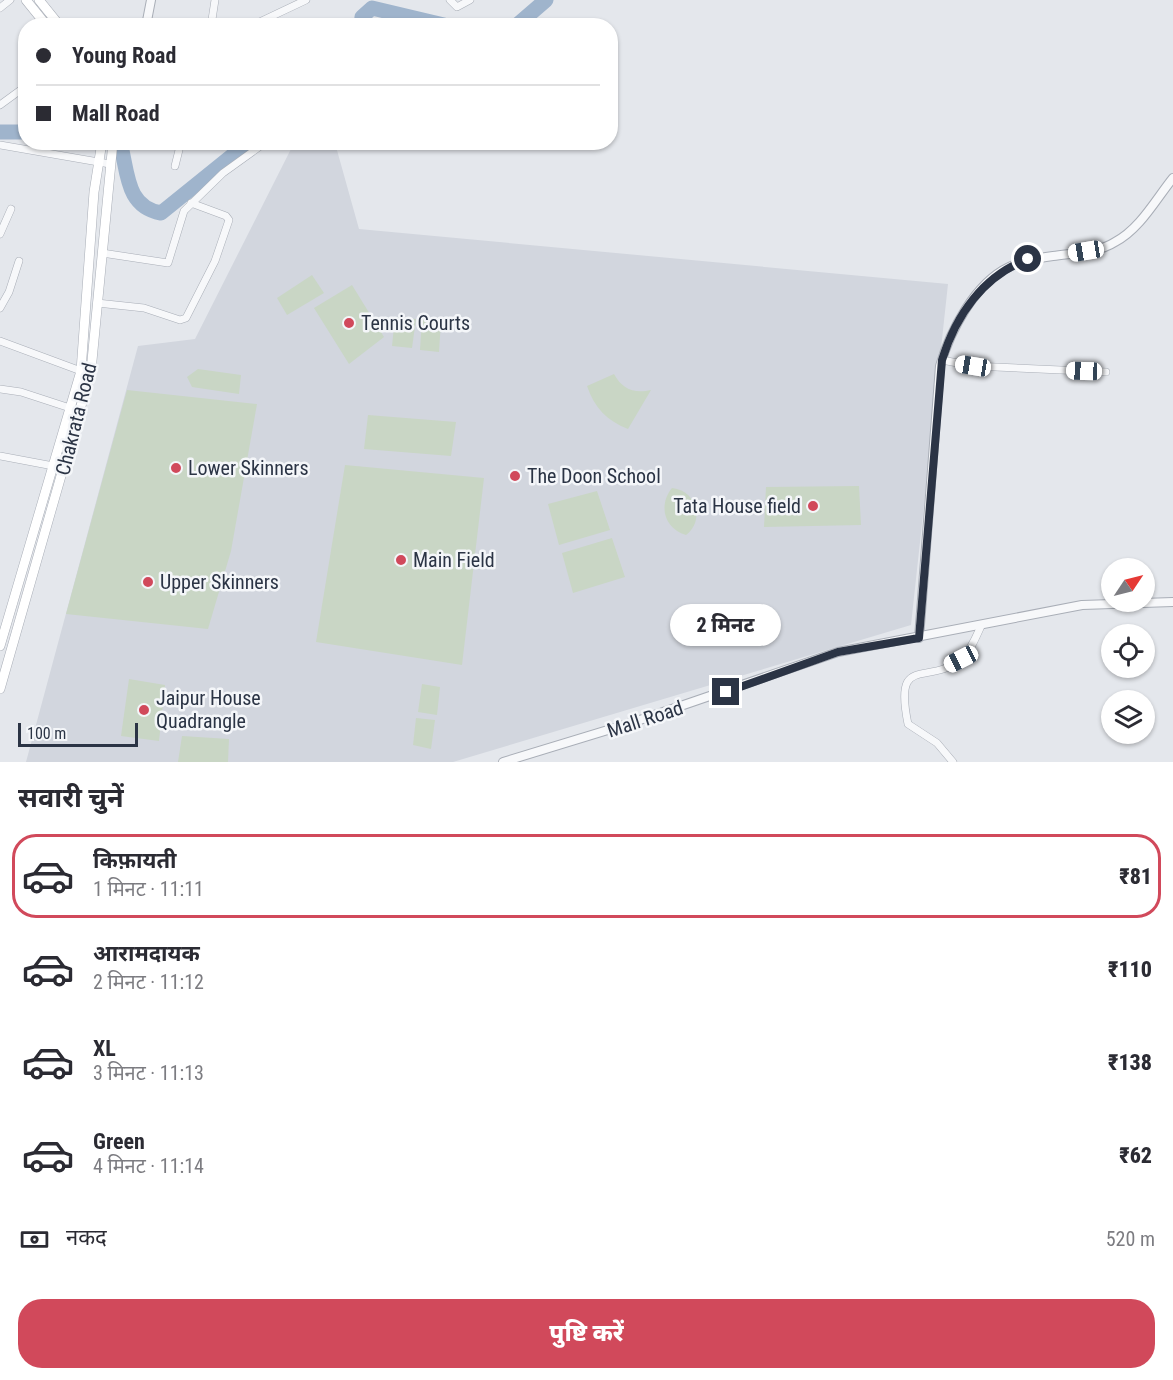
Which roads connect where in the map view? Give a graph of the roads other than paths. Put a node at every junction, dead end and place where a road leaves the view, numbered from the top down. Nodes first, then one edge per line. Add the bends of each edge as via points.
1 (10, 0) edge
2 (26, 0) edge
3 (39, 0) edge
4 (151, 0) edge
5 (215, 0) edge
6 (306, 0) edge
7 (450, 0) edge
8 (470, 0) edge
9 (0, 8) edge
10 (41, 18) edge
11 (54, 18) edge
12 (148, 18) edge
13 (212, 18) edge
14 (268, 18) edge
15 (18, 92) edge
16 (0, 105) edge
17 (0, 145) edge
18 (18, 148) edge
19 (29, 150) edge
20 (101, 150) edge
21 (112, 150) edge
22 (179, 150) edge
23 (257, 150) edge
24 (99, 162) junction
25 (111, 164) junction
26 (175, 166) dead end
27 (1173, 178) edge
28 (191, 203) junction
29 (11, 209) dead end
30 (0, 234) edge
31 (102, 254) junction
32 (19, 261) dead end
33 (97, 303) junction
34 (0, 308) edge
35 (0, 341) edge
36 (942, 360) junction
37 (81, 371) junction
38 (1106, 372) dead end
39 (0, 388) edge
40 (70, 408) junction
41 (0, 456) edge
42 (54, 465) junction
43 (64, 468) junction
44 (1173, 602) edge
45 (981, 626) junction
46 (919, 638) junction
47 (0, 646) edge
48 (0, 688) edge
49 (503, 762) edge
50 (953, 762) edge

1 - 9 street
2 - 10 main road
3 - 11 main road
4 - 12 street
5 - 13 street
6 - 14 street
7 - 8 street via 457,7
15 - 16 street
17 - 18 street
19 - 24 street
20 - 24 main road, Chakrata Road
21 - 25 main road, Chakrata Road
22 - 26 street
23 - 28 street via 223,173
24 - 25 street
24 - 37 main road, Chakrata Road
25 - 31 main road, Chakrata Road
27 - 36 street via 1118,242 1105,248 1028,259 993,277 958,321
28 - 31 street via 181,217 168,263
28 - 33 street via 229,219 215,261 186,318
29 - 30 street
31 - 33 main road, Chakrata Road
32 - 34 street
33 - 43 main road, Chakrata Road via 91,371
35 - 37 street
36 - 38 street via 973,366
36 - 46 street
37 - 40 main road, Chakrata Road
39 - 40 street
40 - 42 main road, Chakrata Road
41 - 42 street
42 - 43 street
42 - 47 main road, Chakrata Road
43 - 48 main road, Chakrata Road
44 - 45 street, Mall Road via 1082,605
45 - 46 street, Mall Road
45 - 50 street via 961,659 913,676 905,686 903,702 908,724 937,743
46 - 49 street, Mall Road via 838,652

